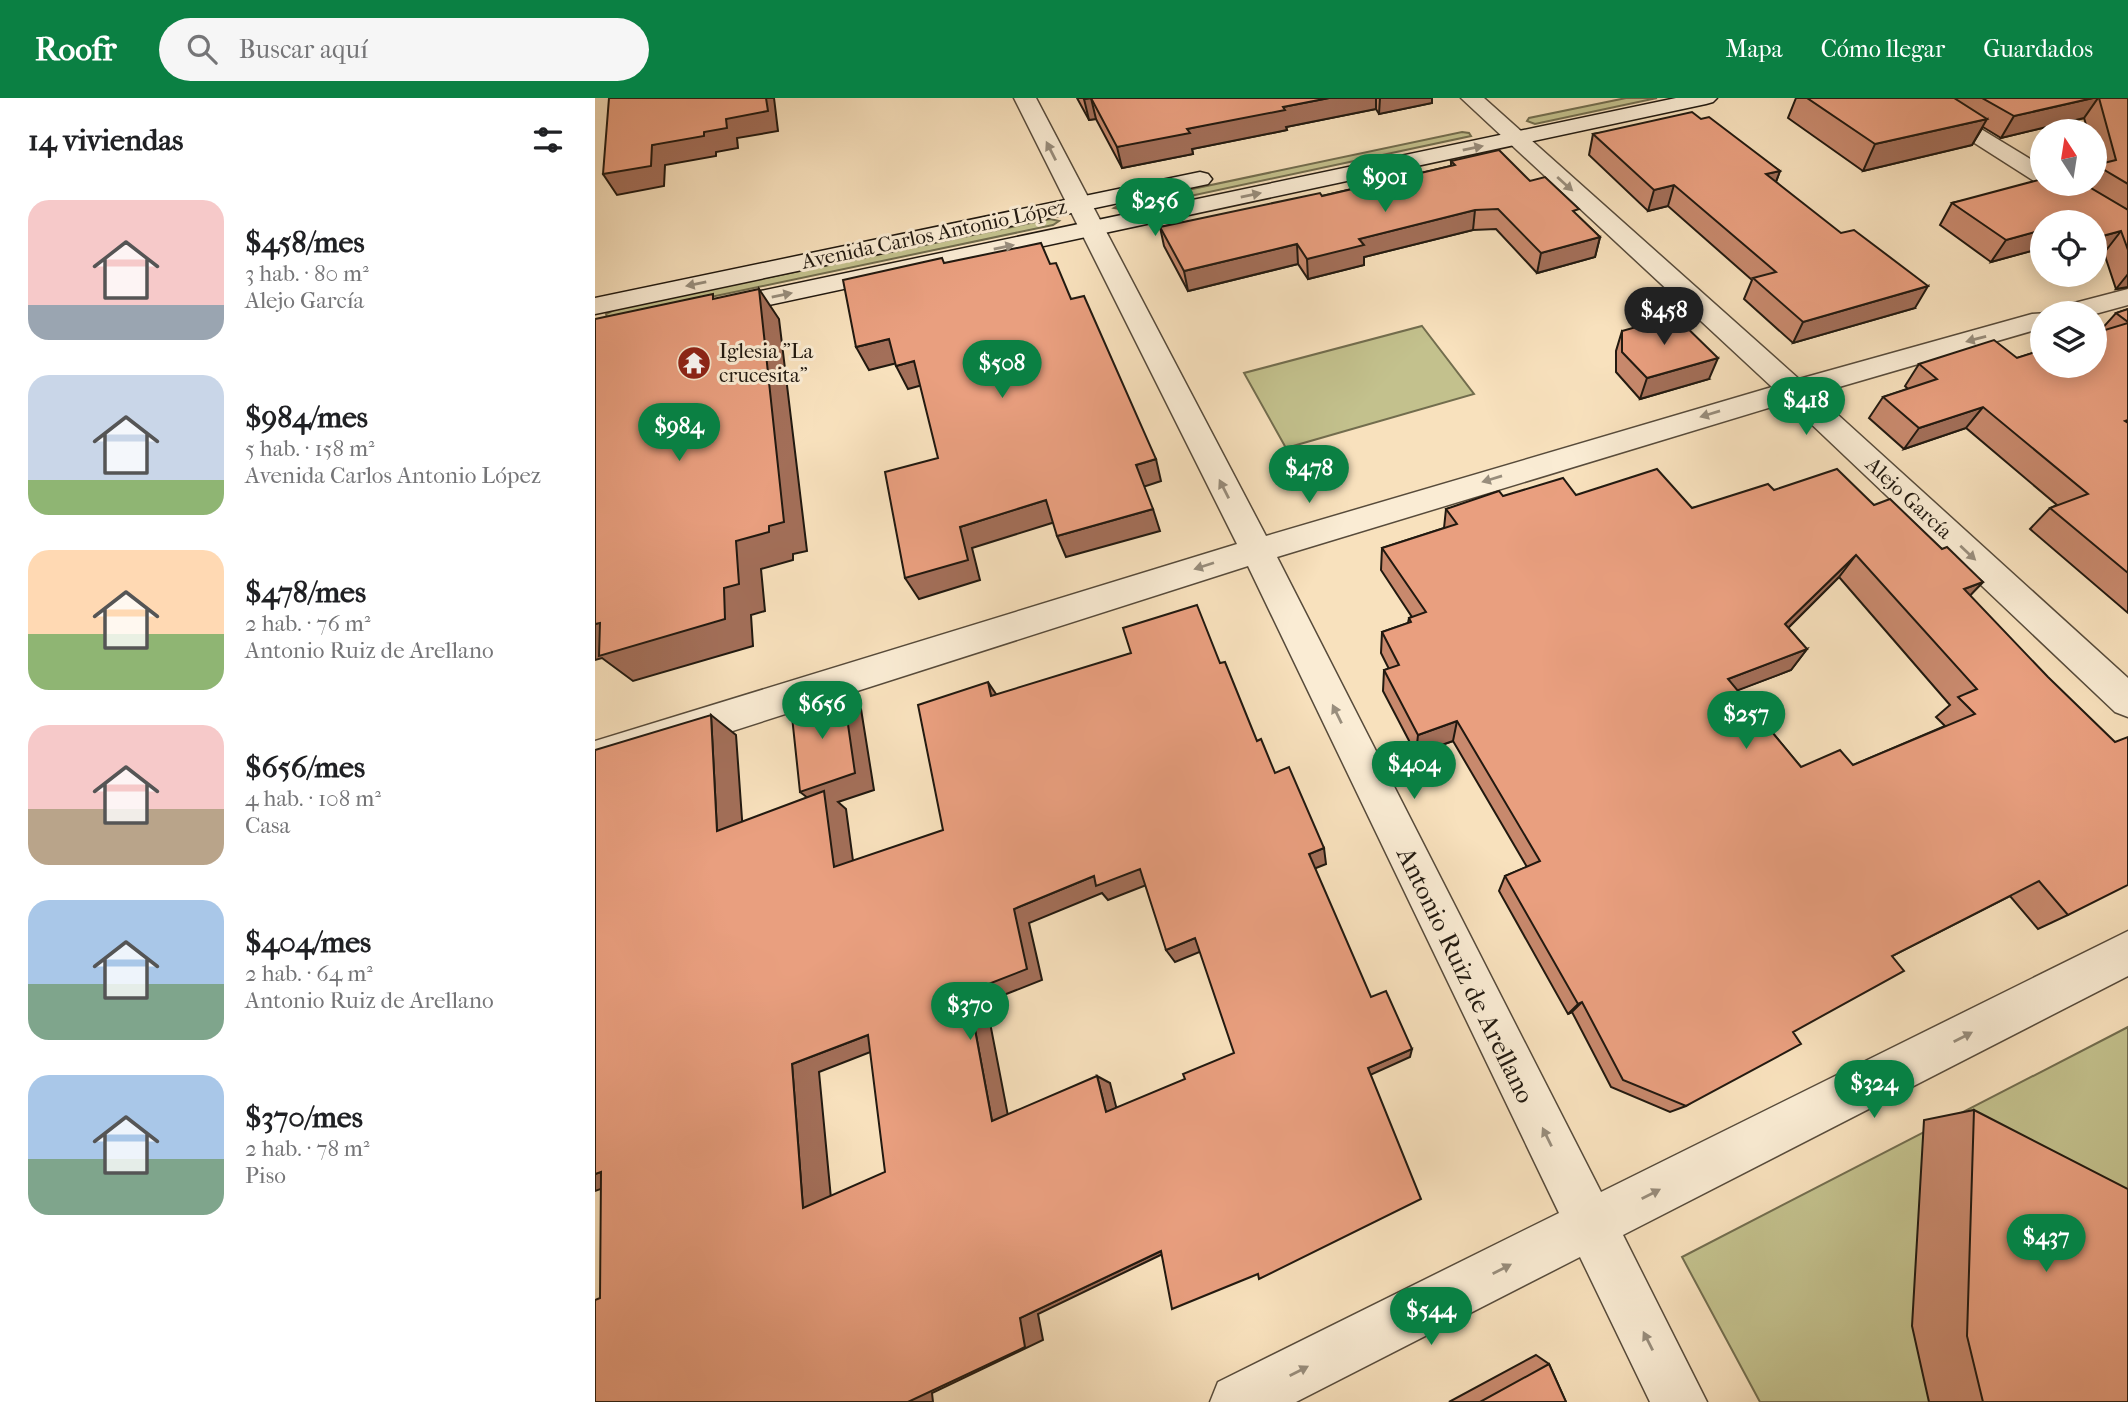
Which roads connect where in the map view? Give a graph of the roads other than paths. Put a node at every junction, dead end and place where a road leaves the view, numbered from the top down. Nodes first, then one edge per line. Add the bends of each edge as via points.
1 (1025, 98) edge
2 (1472, 98) edge
3 (1603, 98) edge
4 (1706, 98) edge
5 (1915, 98) edge
6 (1446, 130) dead end
7 (1505, 130) junction
8 (2030, 169) edge
9 (1221, 175) dead end
10 (1084, 216) junction
11 (2128, 297) edge
12 (2107, 303) edge
13 (595, 306) edge
14 (688, 314) edge
15 (2030, 323) edge
16 (1792, 389) junction
17 (1256, 549) junction
18 (2128, 701) edge
19 (595, 758) edge
20 (2128, 954) edge
21 (1590, 1225) junction
22 (1238, 1402) edge
23 (1679, 1402) edge

10 -> 1 street, Antonio Ruiz de Arellano
2 - 7 street, Alejo García
3 - 7 street, Avenida Carlos Antonio López
4 - 7 street, Avenida Carlos Antonio López
5 - 8 street
6 - 7 street, Avenida Carlos Antonio López
10 -> 7 street, Avenida Carlos Antonio López
7 -> 16 street, Alejo García
9 - 10 street, Avenida Carlos Antonio López
10 -> 13 street, Avenida Carlos Antonio López
14 -> 10 street, Avenida Carlos Antonio López
17 -> 10 street, Antonio Ruiz de Arellano
11 - 12 street
15 -> 16 street
16 -> 17 street
16 -> 18 street, Alejo García
17 -> 19 street
21 -> 17 street, Antonio Ruiz de Arellano
21 -> 20 street
22 -> 21 street
23 -> 21 street, Antonio Ruiz de Arellano

